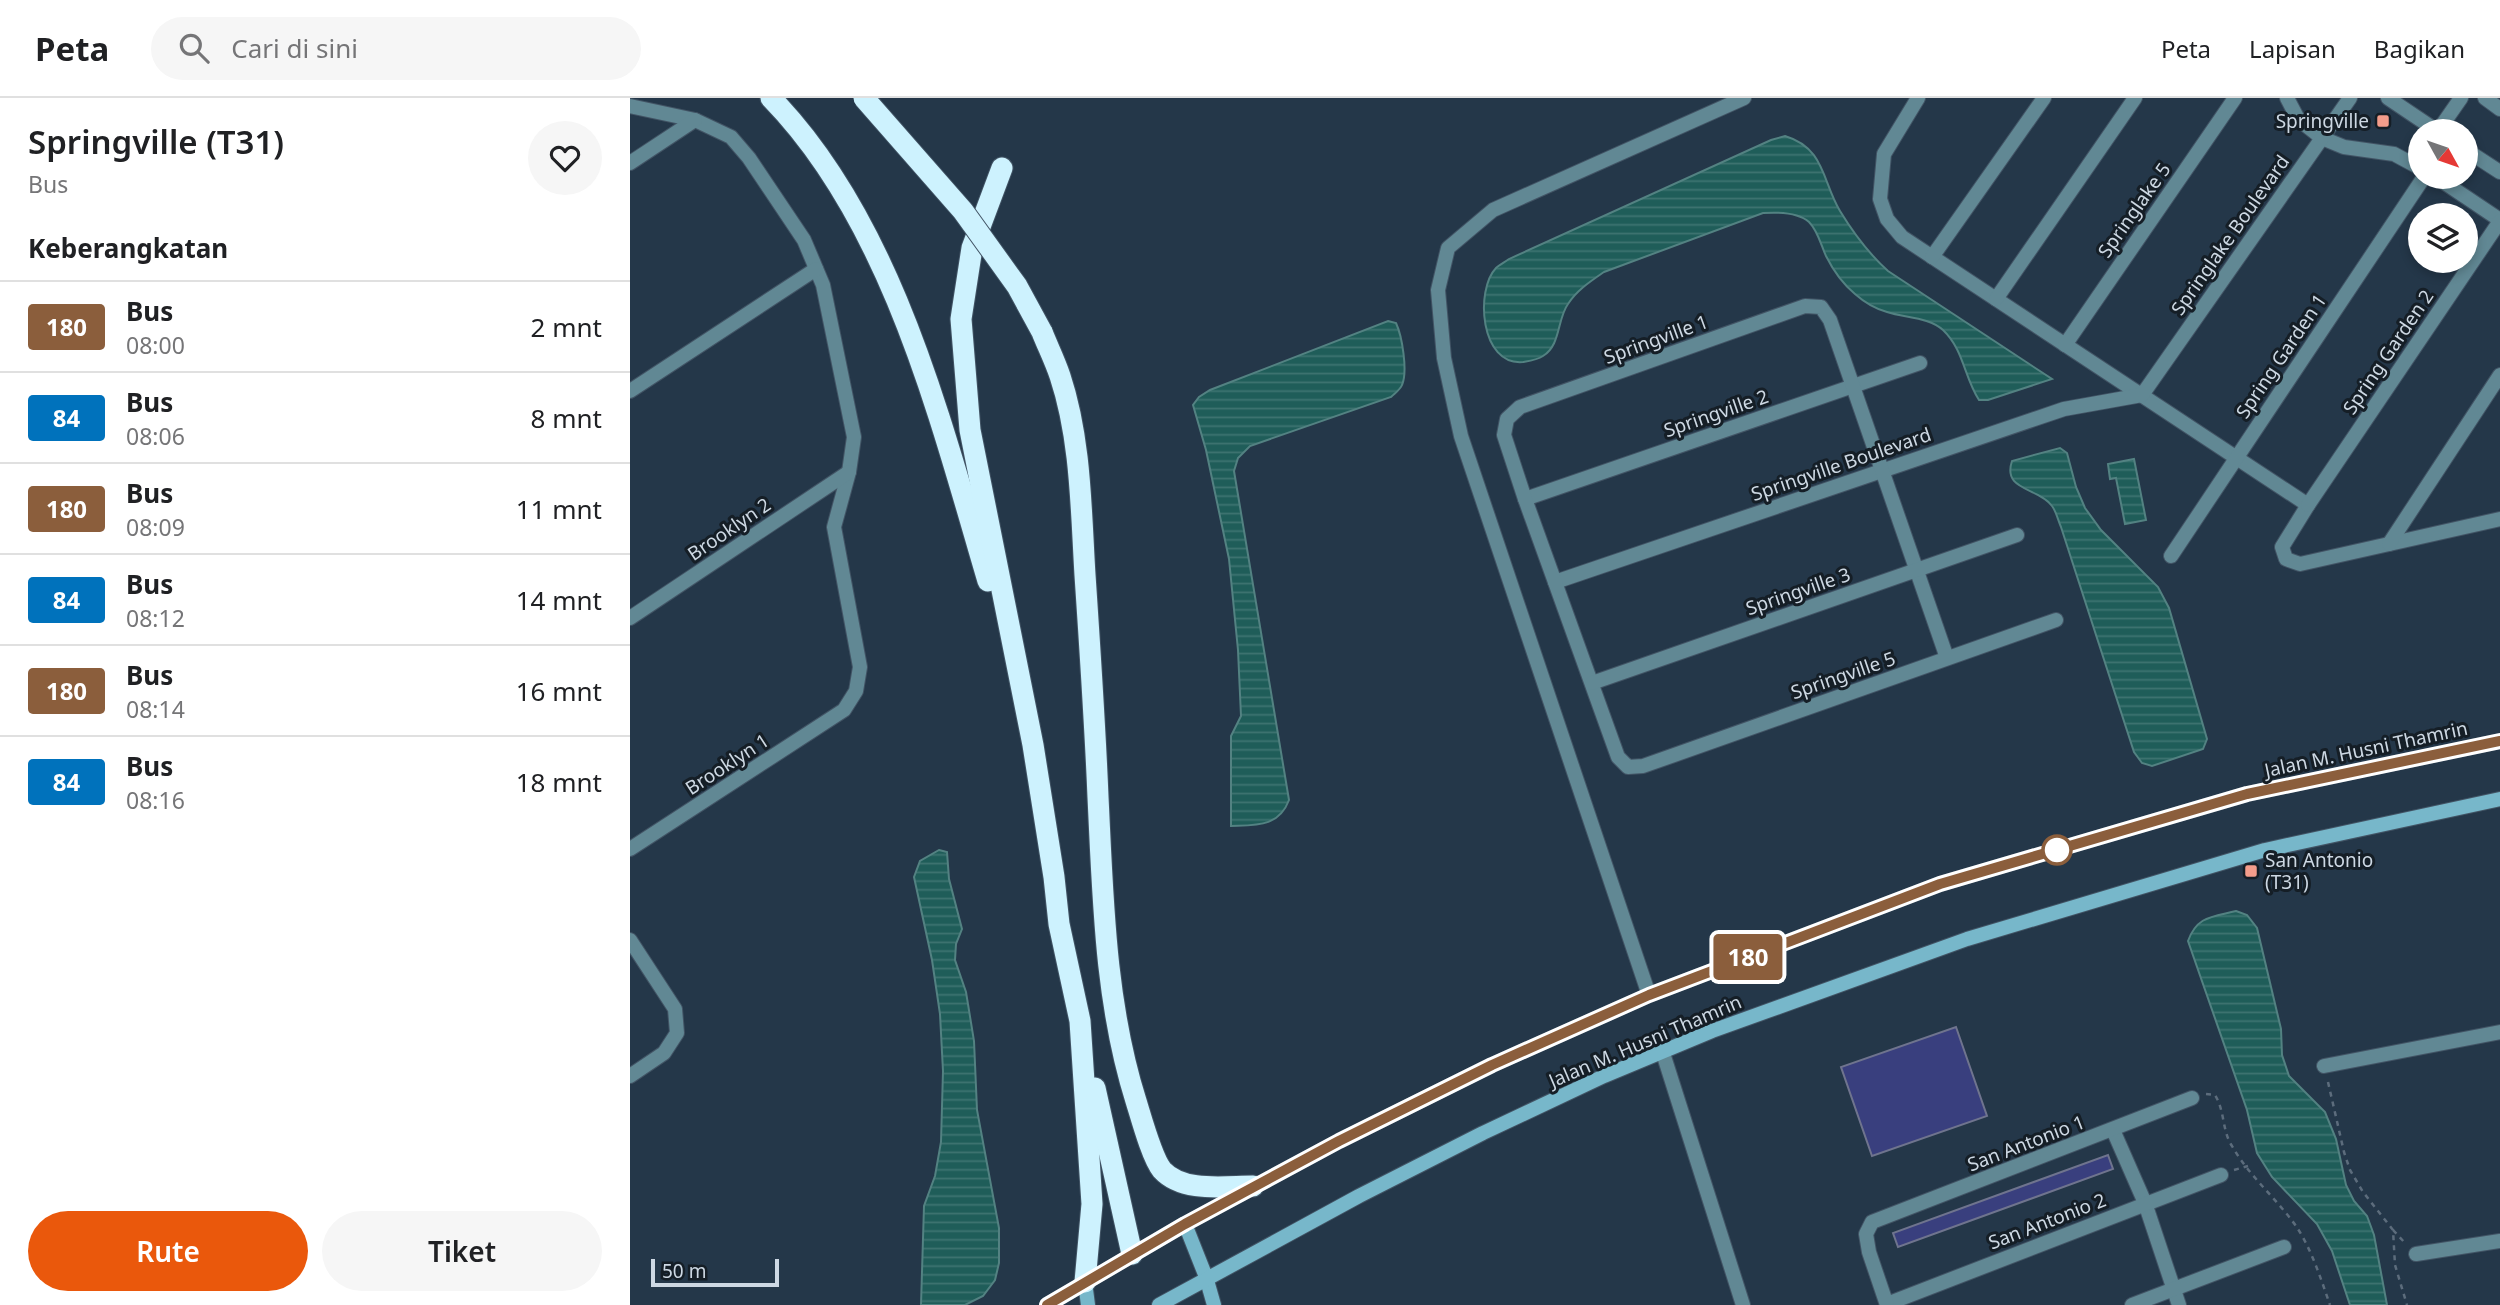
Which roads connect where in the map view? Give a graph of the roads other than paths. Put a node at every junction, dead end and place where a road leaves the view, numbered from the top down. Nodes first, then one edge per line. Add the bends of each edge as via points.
1 (771, 98) edge
2 (864, 98) edge
3 (1744, 98) edge
4 (1918, 98) edge
5 (2044, 98) edge
6 (2135, 98) edge
7 (2235, 98) edge
8 (2287, 98) edge
9 (2350, 98) edge
10 (2388, 98) edge
11 (2461, 98) edge
12 (2485, 98) edge
13 (630, 106) edge
14 (2500, 109) edge
15 (2419, 119) edge
16 (2446, 119) edge
17 (695, 120) junction
18 (2322, 138) junction
19 (2478, 158) edge
20 (2408, 161) edge
21 (630, 163) edge
22 (1002, 168) dead end
23 (2500, 172) edge
24 (2416, 189) edge
25 (2454, 189) edge
26 (2500, 220) edge
27 (1932, 257) junction
28 (816, 269) junction
29 (1996, 299) junction
30 (2065, 345) junction
31 (1920, 363) dead end
32 (2500, 375) edge
33 (1853, 386) junction
34 (630, 391) edge
35 (2142, 395) junction
36 (2236, 457) junction
37 (1882, 470) junction
38 (849, 472) junction
39 (1525, 499) junction
40 (2308, 505) junction
41 (2500, 519) edge
42 (2017, 535) dead end
43 (2389, 544) junction
44 (2171, 556) dead end
45 (1917, 570) junction
46 (1555, 582) junction
47 (630, 618) edge
48 (2056, 620) dead end
49 (1947, 658) junction
50 (1592, 683) junction
51 (2500, 741) edge
52 (1033, 745) junction
53 (2500, 799) edge
54 (630, 849) edge
55 (630, 940) edge
56 (1649, 995) junction
57 (1080, 1021) junction
58 (2500, 1032) edge
59 (1662, 1050) junction
60 (2324, 1066) road end
61 (630, 1076) edge
62 (2192, 1098) road end
63 (2113, 1130) junction
64 (2221, 1175) dead end
65 (1253, 1186) junction
66 (2145, 1203) junction
67 (1185, 1224) junction
68 (2500, 1241) edge
69 (2284, 1247) dead end
70 (1132, 1254) junction
71 (2416, 1254) dead end
72 (1206, 1277) junction
73 (1085, 1282) junction
74 (2173, 1290) junction
75 (1887, 1304) edge
76 (1047, 1305) edge
77 (1088, 1305) edge
78 (1159, 1305) edge
79 (1213, 1305) edge
80 (1743, 1305) edge
81 (2132, 1305) edge
82 (2179, 1305) edge

1 - 52 highway via 842,193 902,314 945,434
2 - 65 highway, bridge via 955,201 994,253 1030,309 1060,378 1080,491 1106,947 1126,1065 1161,1169 1188,1185
3 - 56 street via 1493,211 1448,248 1438,290 1444,358 1461,436
4 - 27 street via 1884,154 1880,198 1887,219 1902,237
5 - 27 street
6 - 29 street
7 - 30 street, Springlake 5
8 - 18 street via 2298,119
9 - 18 street, Springlake Boulevard
10 - 15 street
11 - 16 street
12 - 14 street
13 - 17 street
17 - 21 street
17 - 28 street via 731,137 749,158 804,240
18 - 20 street
18 - 35 street, Springlake Boulevard
19 - 23 street
22 - 52 highway via 972,248 961,319 970,430
24 - 36 street, Spring Garden 1
25 - 26 street
26 - 40 street, Spring Garden 2
27 - 29 street
28 - 34 street
28 - 38 street via 854,437
29 - 30 street
30 - 35 street
31 - 33 street, Springville 2
32 - 43 street
33 - 37 street
33 - 39 street, Springville 2
33 - 39 street, Springville 1 via 1830,320 1821,307 1805,306 1520,407 1507,419 1504,435
35 - 36 street
35 - 37 street, Springville Boulevard via 2064,409
36 - 40 street
36 - 44 street, Spring Garden 1
37 - 45 street
37 - 46 street, Springville Boulevard
38 - 47 street, Brooklyn 2
38 - 54 street, Brooklyn 1 via 834,527 860,667 856,691 844,710
39 - 46 street
40 - 43 street, Spring Garden 2 via 2282,547 2286,559 2300,564
41 - 43 street
42 - 45 street, Springville 3
45 - 49 street
45 - 50 street, Springville 3
46 - 50 street
48 - 49 street, Springville 5
49 - 50 street, Springville 5 via 1643,766 1628,767 1618,757
51 - 56 main road, Jalan M. Husni Thamrin via 2247,794 1940,884
52 - 57 highway via 1059,924
53 - 59 main road, Jalan M. Husni Thamrin via 2264,850 1967,939
55 - 61 street via 675,1009 677,1033 664,1053
56 - 65 main road, Jalan M. Husni Thamrin via 1492,1065
57 - 70 highway
57 - 73 highway via 1092,1204
58 - 60 street
59 - 72 main road, Jalan M. Husni Thamrin via 1482,1133
59 - 80 street
62 - 63 street, San Antonio 1
63 - 66 street
63 - 75 street, San Antonio 1 via 1872,1222 1866,1234 1869,1252
64 - 66 street, San Antonio 2
65 - 67 main road, Jalan M. Husni Thamrin
66 - 74 street
66 - 75 street, San Antonio 2
67 - 70 main road, Jalan M. Husni Thamrin
67 - 72 main road
68 - 71 street
69 - 74 street
70 - 73 main road, Jalan M. Husni Thamrin
72 - 78 main road, Jalan M. Husni Thamrin
72 - 79 main road
73 - 76 main road, Jalan M. Husni Thamrin
73 - 77 main road
74 - 81 street
74 - 82 street

